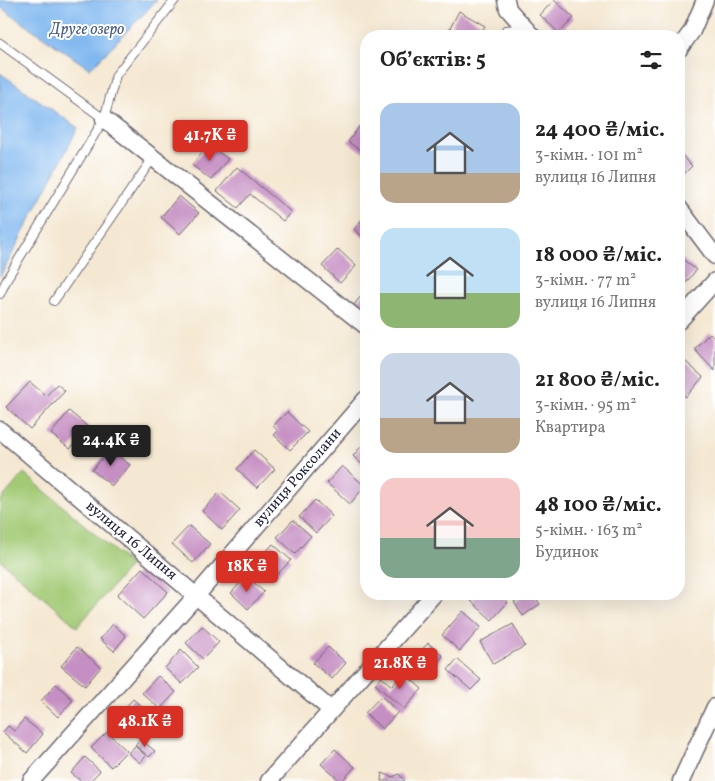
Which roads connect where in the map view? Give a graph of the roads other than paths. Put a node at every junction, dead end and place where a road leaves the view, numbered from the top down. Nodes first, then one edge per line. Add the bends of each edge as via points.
1 (175, 0) edge
2 (506, 0) edge
3 (705, 0) edge
4 (526, 30) edge
5 (685, 41) edge
6 (0, 43) edge
7 (104, 119) junction
8 (153, 158) junction
9 (685, 216) edge
10 (715, 256) edge
11 (715, 281) edge
12 (0, 294) edge
13 (54, 301) dead end
14 (685, 314) edge
15 (360, 321) edge
16 (360, 406) edge
17 (0, 430) edge
18 (196, 596) junction
19 (429, 600) edge
20 (715, 707) edge
21 (331, 710) junction
22 (31, 781) edge
23 (269, 781) edge
24 (681, 781) edge

1 - 7 lane via 116,75
2 - 4 street via 508,10
3 - 5 street
6 - 7 lane
7 - 8 street
7 - 12 lane
8 - 13 lane
8 - 15 street
9 - 10 street
11 - 14 street
16 - 18 street, вулиця Роксолани
17 - 18 street, вулиця 16 Липня
18 - 21 street, вулиця 16 Липня
18 - 22 street, вулиця Роксолани
19 - 21 street
20 - 24 street
21 - 23 street

